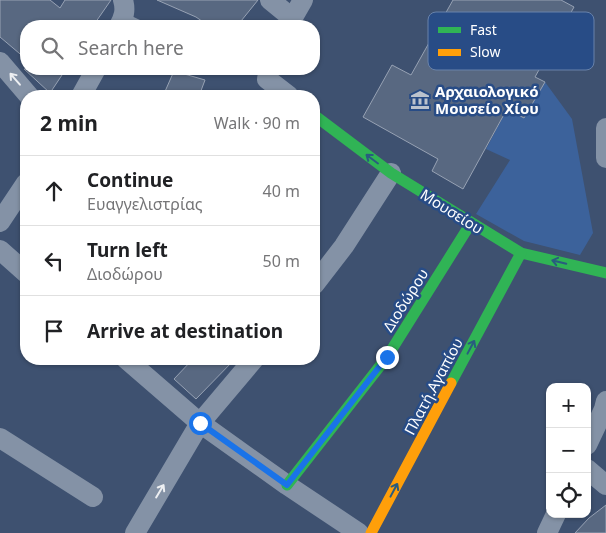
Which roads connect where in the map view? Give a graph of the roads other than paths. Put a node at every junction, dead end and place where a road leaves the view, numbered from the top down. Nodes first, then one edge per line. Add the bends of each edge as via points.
1 (270, 0) edge
2 (303, 0) edge
3 (288, 20) edge
4 (291, 20) edge
5 (0, 62) edge
6 (93, 75) edge
7 (268, 75) edge
8 (25, 90) edge
9 (84, 90) edge
10 (281, 90) edge
11 (320, 120) edge
12 (606, 128) edge
13 (606, 158) edge
14 (391, 173) junction
15 (20, 192) edge
16 (0, 222) edge
17 (471, 223) junction
18 (0, 250) edge
19 (521, 253) junction
20 (20, 267) edge
21 (606, 273) edge
22 (320, 277) edge
23 (133, 365) edge
24 (249, 365) edge
25 (606, 401) edge
26 (200, 423) junction
27 (591, 437) edge
28 (3, 445) edge
29 (591, 472) edge
30 (606, 484) edge
31 (287, 485) junction
32 (93, 497) dead end
33 (554, 518) edge
34 (135, 533) edge
35 (360, 533) edge
36 (371, 533) edge
37 (547, 533) edge

1 - 3 street
2 - 4 street
8 -> 5 street
6 - 9 street
7 - 10 street via 267,79
14 -> 11 street, Μουσείου
12 - 13 street
14 - 17 street, Μουσείου
14 - 22 street
15 - 16 street
17 - 19 street, Μουσείου
17 - 31 street, Διοδώρου via 387,357
18 - 20 street
21 -> 19 street, Μουσείου
36 -> 19 street, Πλατή.Αγαπίου
23 - 26 street
24 - 26 street
25 - 27 street
26 - 31 street
34 -> 26 street
28 - 32 street
29 - 30 street
31 - 35 street
33 - 37 street

